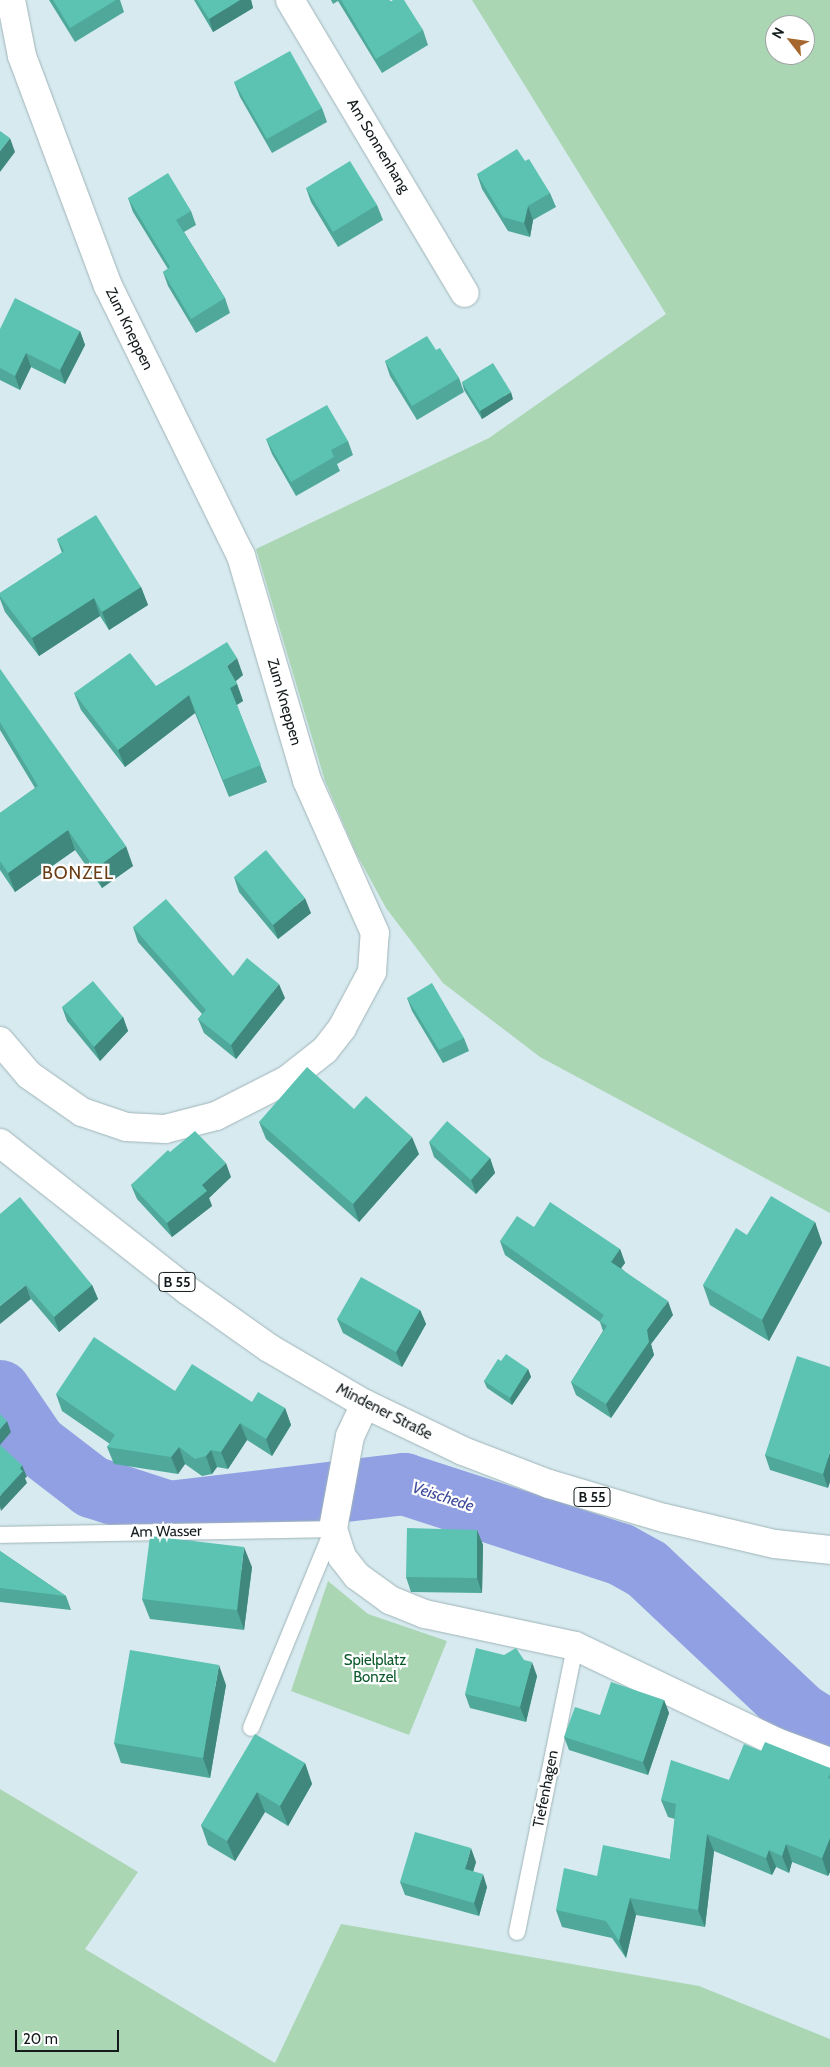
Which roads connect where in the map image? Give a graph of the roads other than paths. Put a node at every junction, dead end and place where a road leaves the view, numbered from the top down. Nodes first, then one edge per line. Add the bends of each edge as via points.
1 (11, 0) edge
2 (290, 0) edge
3 (465, 293) dead end
4 (0, 1041) edge
5 (0, 1143) edge
6 (365, 1404) junction
7 (333, 1520) junction
8 (0, 1535) edge
9 (830, 1550) edge
10 (575, 1646) junction
11 (251, 1728) dead end
12 (830, 1762) edge
13 (517, 1932) dead end

1 - 4 street, Zum Kneppen via 22,56 108,286 241,556 307,780 375,933 372,972 342,1028 325,1050 287,1080 216,1116 164,1129 126,1127 82,1112 29,1075
2 - 3 street, Am Sonnenhang
5 - 6 street, Mindener Straße / B 55 via 194,1295 269,1348
6 - 7 street via 350,1436
6 - 9 street, Mindener Straße / B 55 via 462,1451 549,1484 664,1518 775,1544
7 - 8 lane, Am Wasser
7 - 10 street via 342,1558 357,1576 390,1600 425,1614
7 - 11 lane
10 - 12 street via 776,1742
10 - 13 lane, Tiefenhagen

